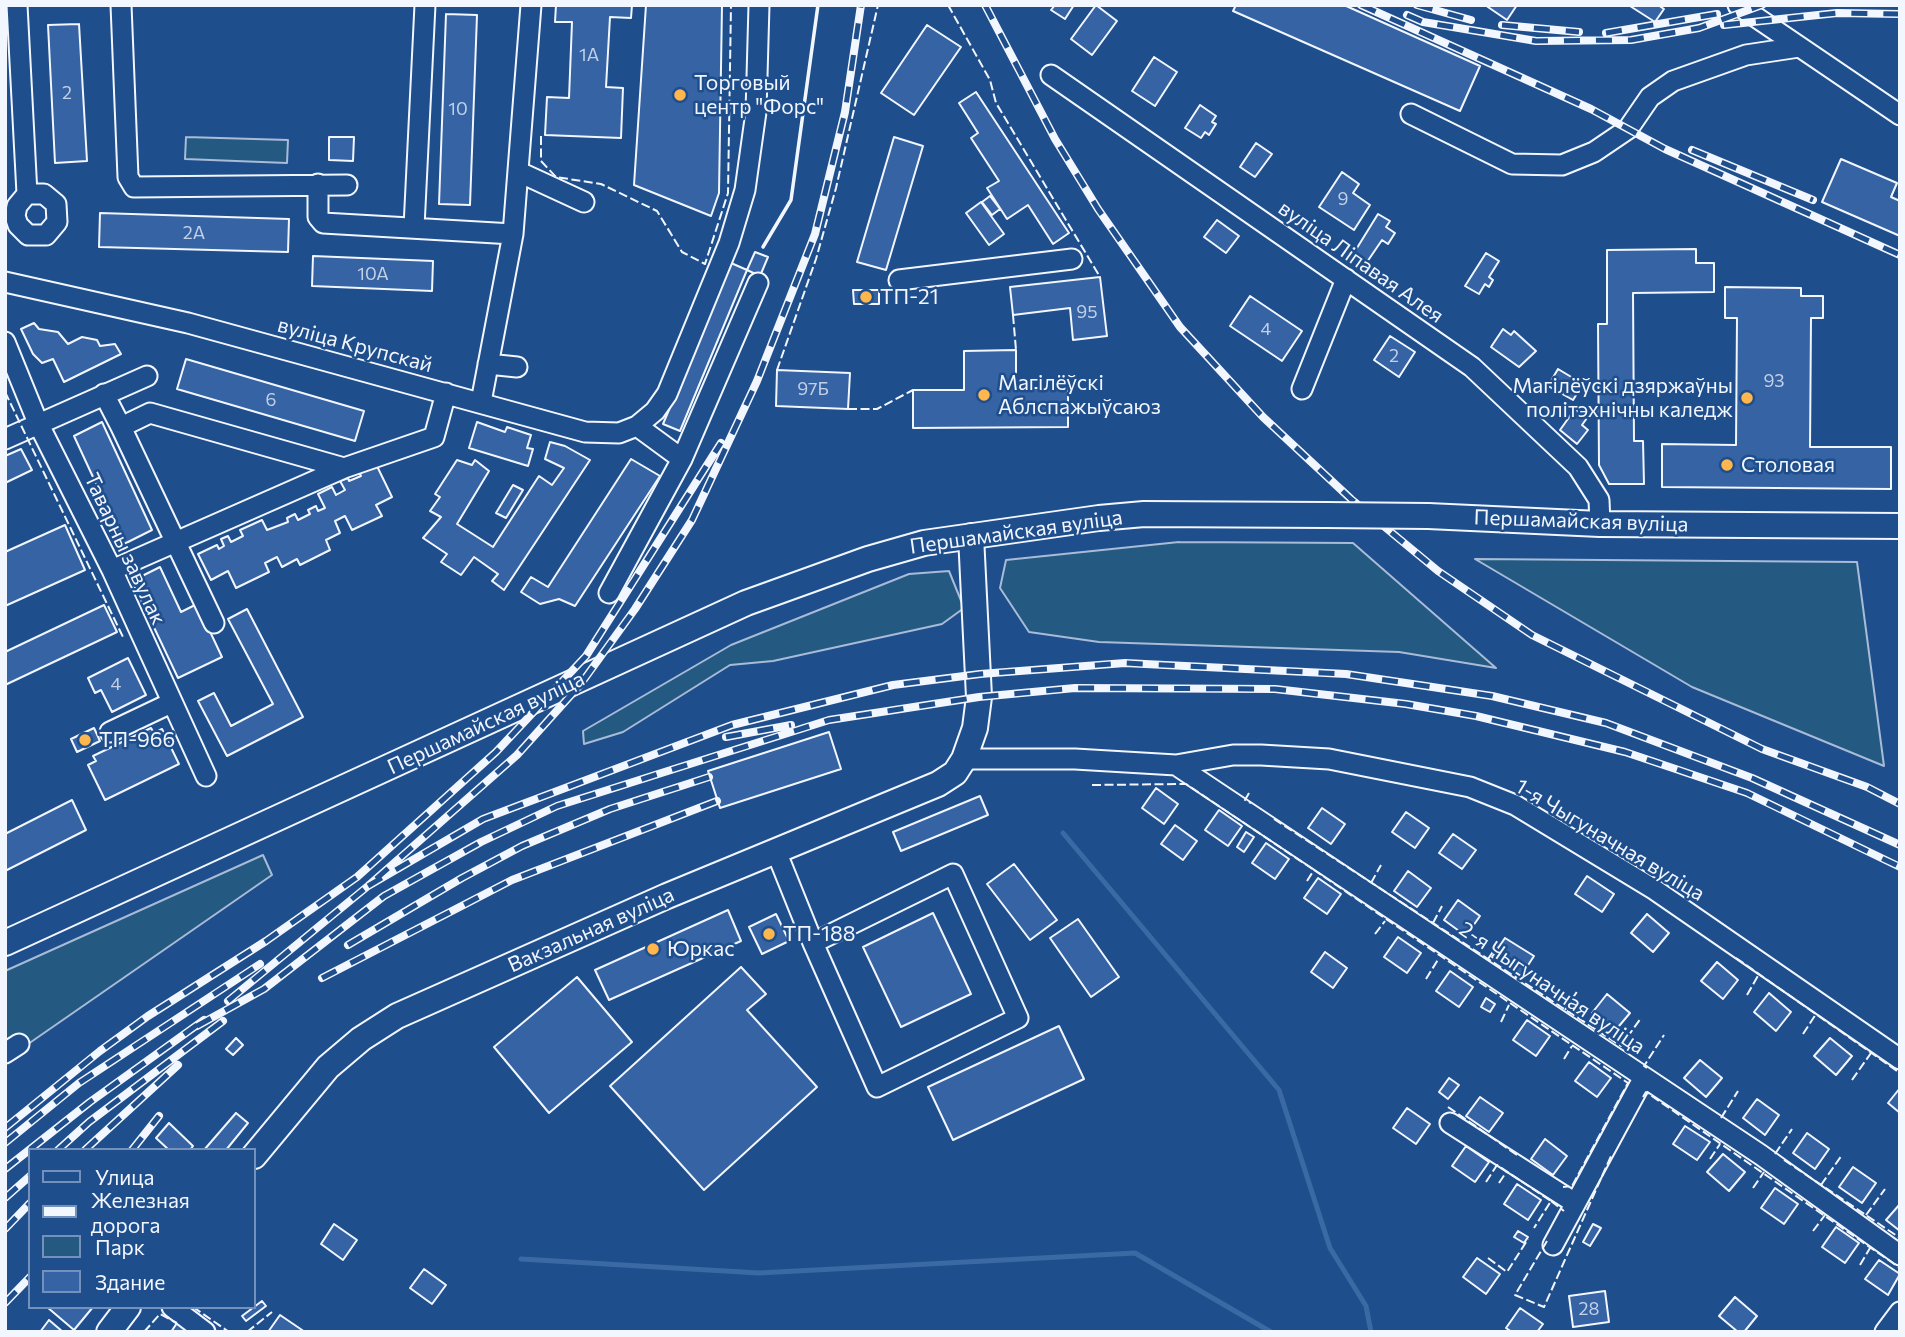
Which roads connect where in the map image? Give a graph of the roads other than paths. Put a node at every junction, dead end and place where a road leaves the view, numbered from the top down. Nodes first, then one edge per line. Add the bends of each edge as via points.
1 (17, 5) edge
2 (121, 5) edge
3 (425, 5) edge
4 (531, 5) edge
5 (759, 5) edge
6 (1738, 5) edge
7 (1799, 47) junction
8 (1051, 75) dead end
9 (1411, 114) dead end
10 (1900, 115) edge
11 (519, 172) junction
12 (318, 184) junction
13 (347, 185) dead end
14 (27, 194) dead end
15 (584, 202) dead end
16 (414, 228) junction
17 (513, 234) junction
18 (1072, 259) dead end
19 (899, 279) dead end
20 (1346, 279) junction
21 (5, 282) edge
22 (758, 284) dead end
23 (5, 342) edge
24 (488, 364) junction
25 (517, 367) dead end
26 (147, 376) dead end
27 (1302, 388) dead end
28 (446, 393) junction
29 (104, 394) junction
30 (481, 402) junction
31 (38, 423) junction
32 (121, 426) junction
33 (637, 426) junction
34 (5, 439) edge
35 (682, 459) junction
36 (344, 468) junction
37 (1600, 524) junction
38 (1900, 526) edge
39 (971, 536) junction
40 (173, 542) junction
41 (112, 570) junction
42 (609, 593) dead end
43 (214, 623) dead end
44 (171, 703) junction
45 (110, 732) dead end
46 (964, 759) junction
47 (1176, 765) junction
48 (206, 776) dead end
49 (776, 851) junction
50 (5, 943) edge
51 (813, 943) junction
52 (1900, 1059) edge
53 (1644, 1077) junction
54 (1450, 1124) dead end
55 (256, 1154) edge
56 (1575, 1203) junction
57 (1553, 1245) dead end
58 (1900, 1255) edge
59 (126, 1309) edge
60 (175, 1309) edge
61 (1900, 1312) edge
62 (109, 1332) edge
63 (205, 1332) edge
64 (1885, 1332) edge

1 - 14 street
2 - 12 street via 128,177 134,187
3 - 16 street
4 - 11 street
5 - 33 street via 756,112 745,190 729,243 667,394
6 - 7 street
7 - 9 street via 1746,55 1673,80 1650,97 1629,130 1562,165 1512,164
7 - 10 street
8 - 20 street, вуліца Ліпавая Алея
11 - 15 street
11 - 17 street
12 - 13 street
12 - 16 street via 318,217 323,223
16 - 17 street
17 - 24 street
18 - 19 street
20 - 27 street
20 - 37 street, вуліца Ліпавая Алея via 1472,367 1528,417 1578,467 1599,500
21 - 28 street, вуліца Крупскай via 188,323
22 - 35 street
23 - 31 street, Таварны завулак
24 - 25 street
24 - 30 street
26 - 29 street
28 - 30 street, вуліца Крупскай
28 - 36 street via 434,437
29 - 31 street
29 - 32 street
30 - 33 street, вуліца Крупскай via 604,435
31 - 34 street
31 - 41 street, Таварны завулак
32 - 36 street via 150,414
32 - 40 street
33 - 35 street
35 - 42 street
36 - 40 street
37 - 38 main road, Першамайская вуліца
37 - 39 main road, Першамайская вуліца, bridge via 1428,516 1144,514
39 - 46 main road, Вакзальная вуліца via 980,674 975,728
39 - 50 main road, Першамайская вуліца via 868,558 746,603
40 - 41 street
40 - 43 street
41 - 44 street, Таварны завулак
44 - 45 street
44 - 48 street, Таварны завулак
46 - 47 street
46 - 49 main road, Вакзальная вуліца via 955,773 938,784
47 - 52 street, 1-я Чыгуначная вуліца via 1233,755 1329,759 1470,787 1515,805 1655,890
47 - 53 street, 2-я Чыгуначная вуліца
49 - 51 street
49 - 55 main road, Вакзальная вуліца via 377,1028 328,1067
51 - 51 street via 953,874 1017,1018 877,1087
53 - 56 street
53 - 58 street, 2-я Чыгуначная вуліца
54 - 56 street
56 - 57 street
59 - 62 main road
60 - 63 street
61 - 64 street

